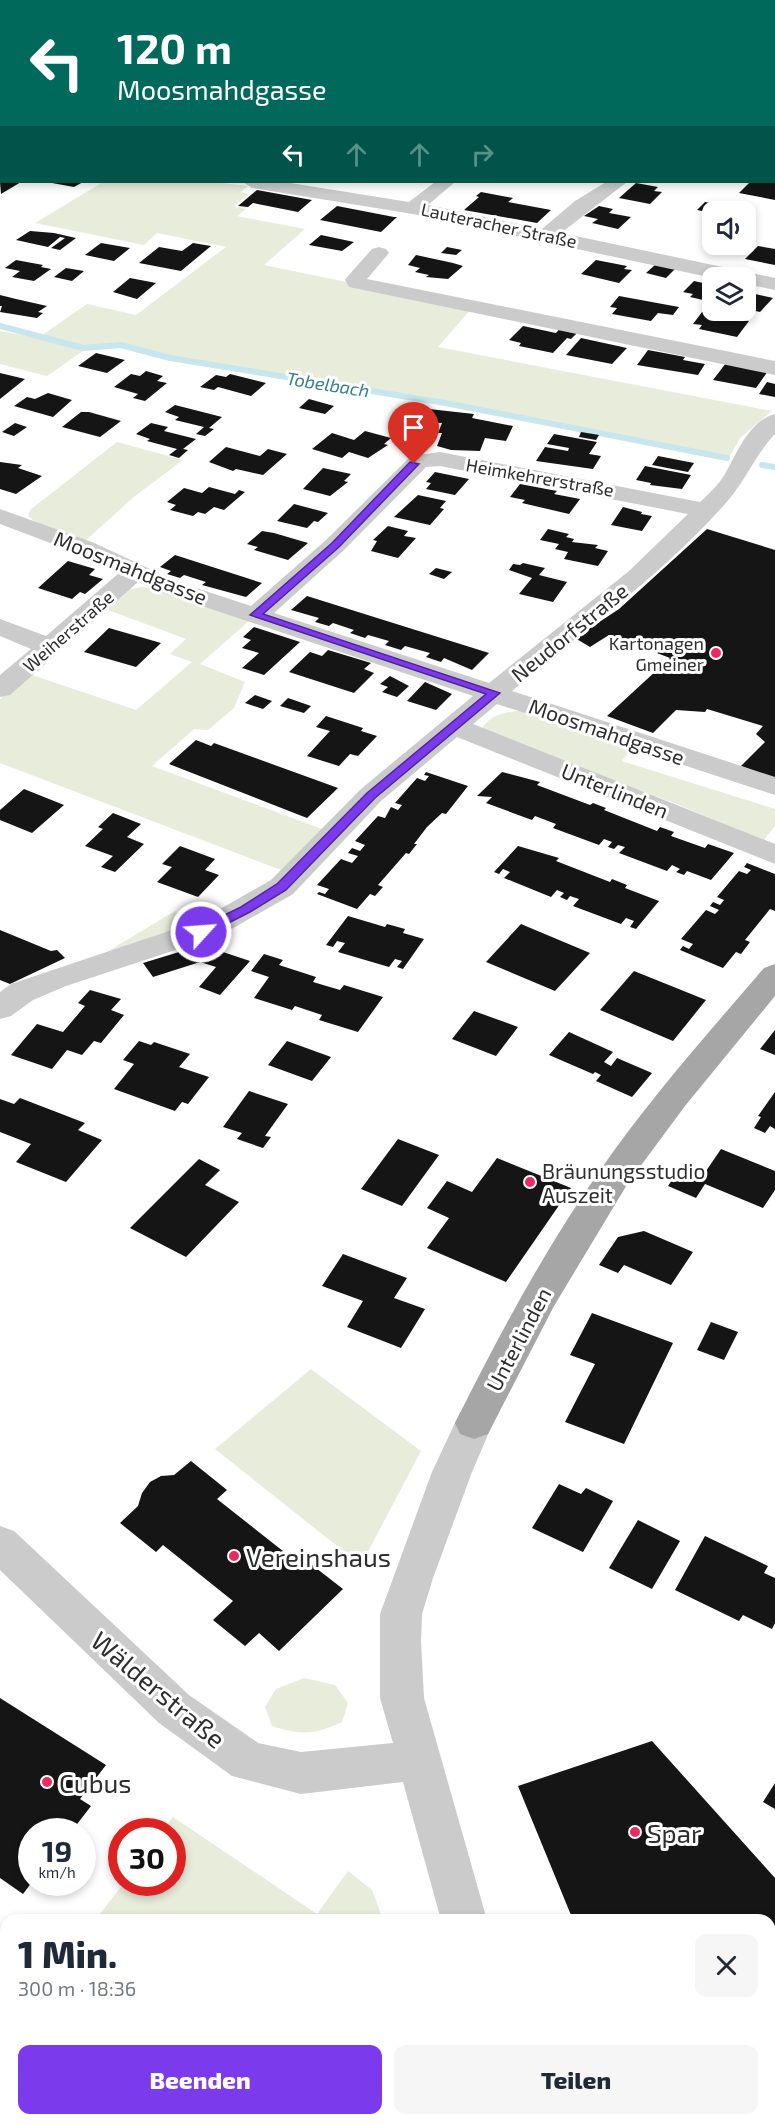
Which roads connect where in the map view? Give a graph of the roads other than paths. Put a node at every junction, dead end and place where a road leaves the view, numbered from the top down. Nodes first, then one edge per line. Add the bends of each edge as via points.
1 (258, 183) edge
2 (445, 183) edge
3 (616, 183) edge
4 (413, 208) junction
5 (548, 235) junction
6 (379, 253) dead end
7 (702, 269) edge
8 (756, 280) edge
9 (775, 284) edge
10 (775, 368) edge
11 (775, 421) edge
12 (704, 510) junction
13 (0, 516) edge
14 (135, 572) junction
15 (256, 615) junction
16 (0, 627) edge
17 (50, 647) junction
18 (0, 689) edge
19 (494, 693) junction
20 (454, 726) junction
21 (775, 786) edge
22 (775, 855) edge
23 (774, 978) edge
24 (0, 1008) edge
25 (474, 1423) joint
26 (0, 1543) edge
27 (419, 1759) junction
28 (462, 1914) edge

1 - 4 street, Lauteracher Straße
2 - 4 street
3 - 5 street via 582,205
4 - 5 street, Lauteracher Straße
5 - 7 street, Lauteracher Straße
6 - 10 street via 356,283
8 - 9 street, Lauteracher Straße
11 - 12 street, Neudorfstraße via 756,439 735,477
12 - 15 street, Heimkehrerstraße via 510,471 440,459 419,461 335,545
12 - 19 street, Neudorfstraße via 638,576
13 - 14 street, Moosmahdgasse via 83,547
14 - 15 street, Moosmahdgasse
14 - 17 street, Weiherstraße
15 - 19 street, Moosmahdgasse
16 - 17 street
17 - 18 street, Weiherstraße
19 - 20 street, Neudorfstraße
19 - 21 street, Moosmahdgasse
20 - 22 street, Unterlinden
20 - 24 street, Neudorfstraße via 371,795 282,887 245,910 201,932 22,992
23 - 25 main road, Unterlinden via 616,1175 551,1277
25 - 27 street, Unterlinden via 424,1543 401,1614 402,1698
26 - 27 street, Wälderstraße via 174,1709 248,1761 301,1773
27 - 28 street, Unterlinden

